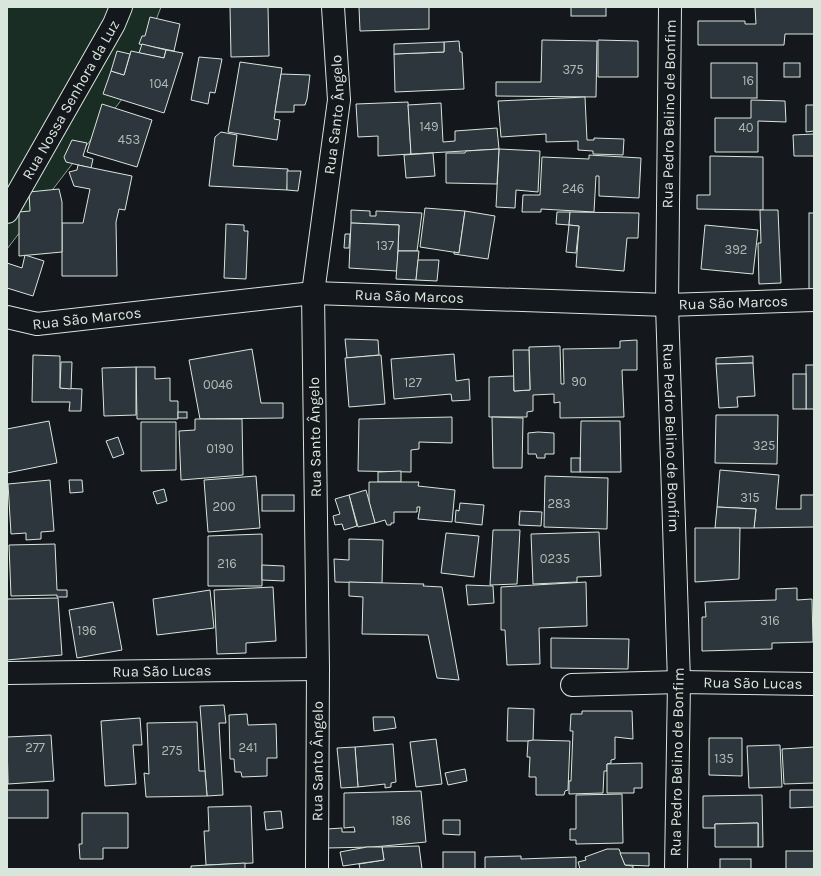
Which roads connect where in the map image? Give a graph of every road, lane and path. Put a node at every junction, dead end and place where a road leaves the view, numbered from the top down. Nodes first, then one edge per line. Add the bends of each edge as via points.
1 (121, 7) edge
2 (333, 7) edge
3 (670, 7) edge
4 (7, 212) edge
5 (313, 293) junction
6 (814, 300) edge
7 (667, 304) junction
8 (7, 317) edge
9 (318, 668) junction
10 (7, 674) edge
11 (679, 682) junction
12 (814, 684) edge
13 (572, 685) dead end
14 (317, 869) edge
15 (676, 869) edge

1 - 4 street, Rua Nossa Senhora da Luz via 114,24
2 - 5 street, Rua Santo Ângelo via 339,100
3 - 7 street, Rua Pedro Belino de Bonfim
5 - 7 street, Rua São Marcos
5 - 8 street, Rua São Marcos via 37,324
5 - 9 street, Rua Santo Ângelo
6 - 7 street, Rua São Marcos
7 - 11 street, Rua Pedro Belino de Bonfim
9 - 10 street, Rua São Lucas
9 - 14 street, Rua Santo Ângelo
11 - 12 street, Rua São Lucas
11 - 13 street, Rua São Lucas
11 - 15 street, Rua Pedro Belino de Bonfim

